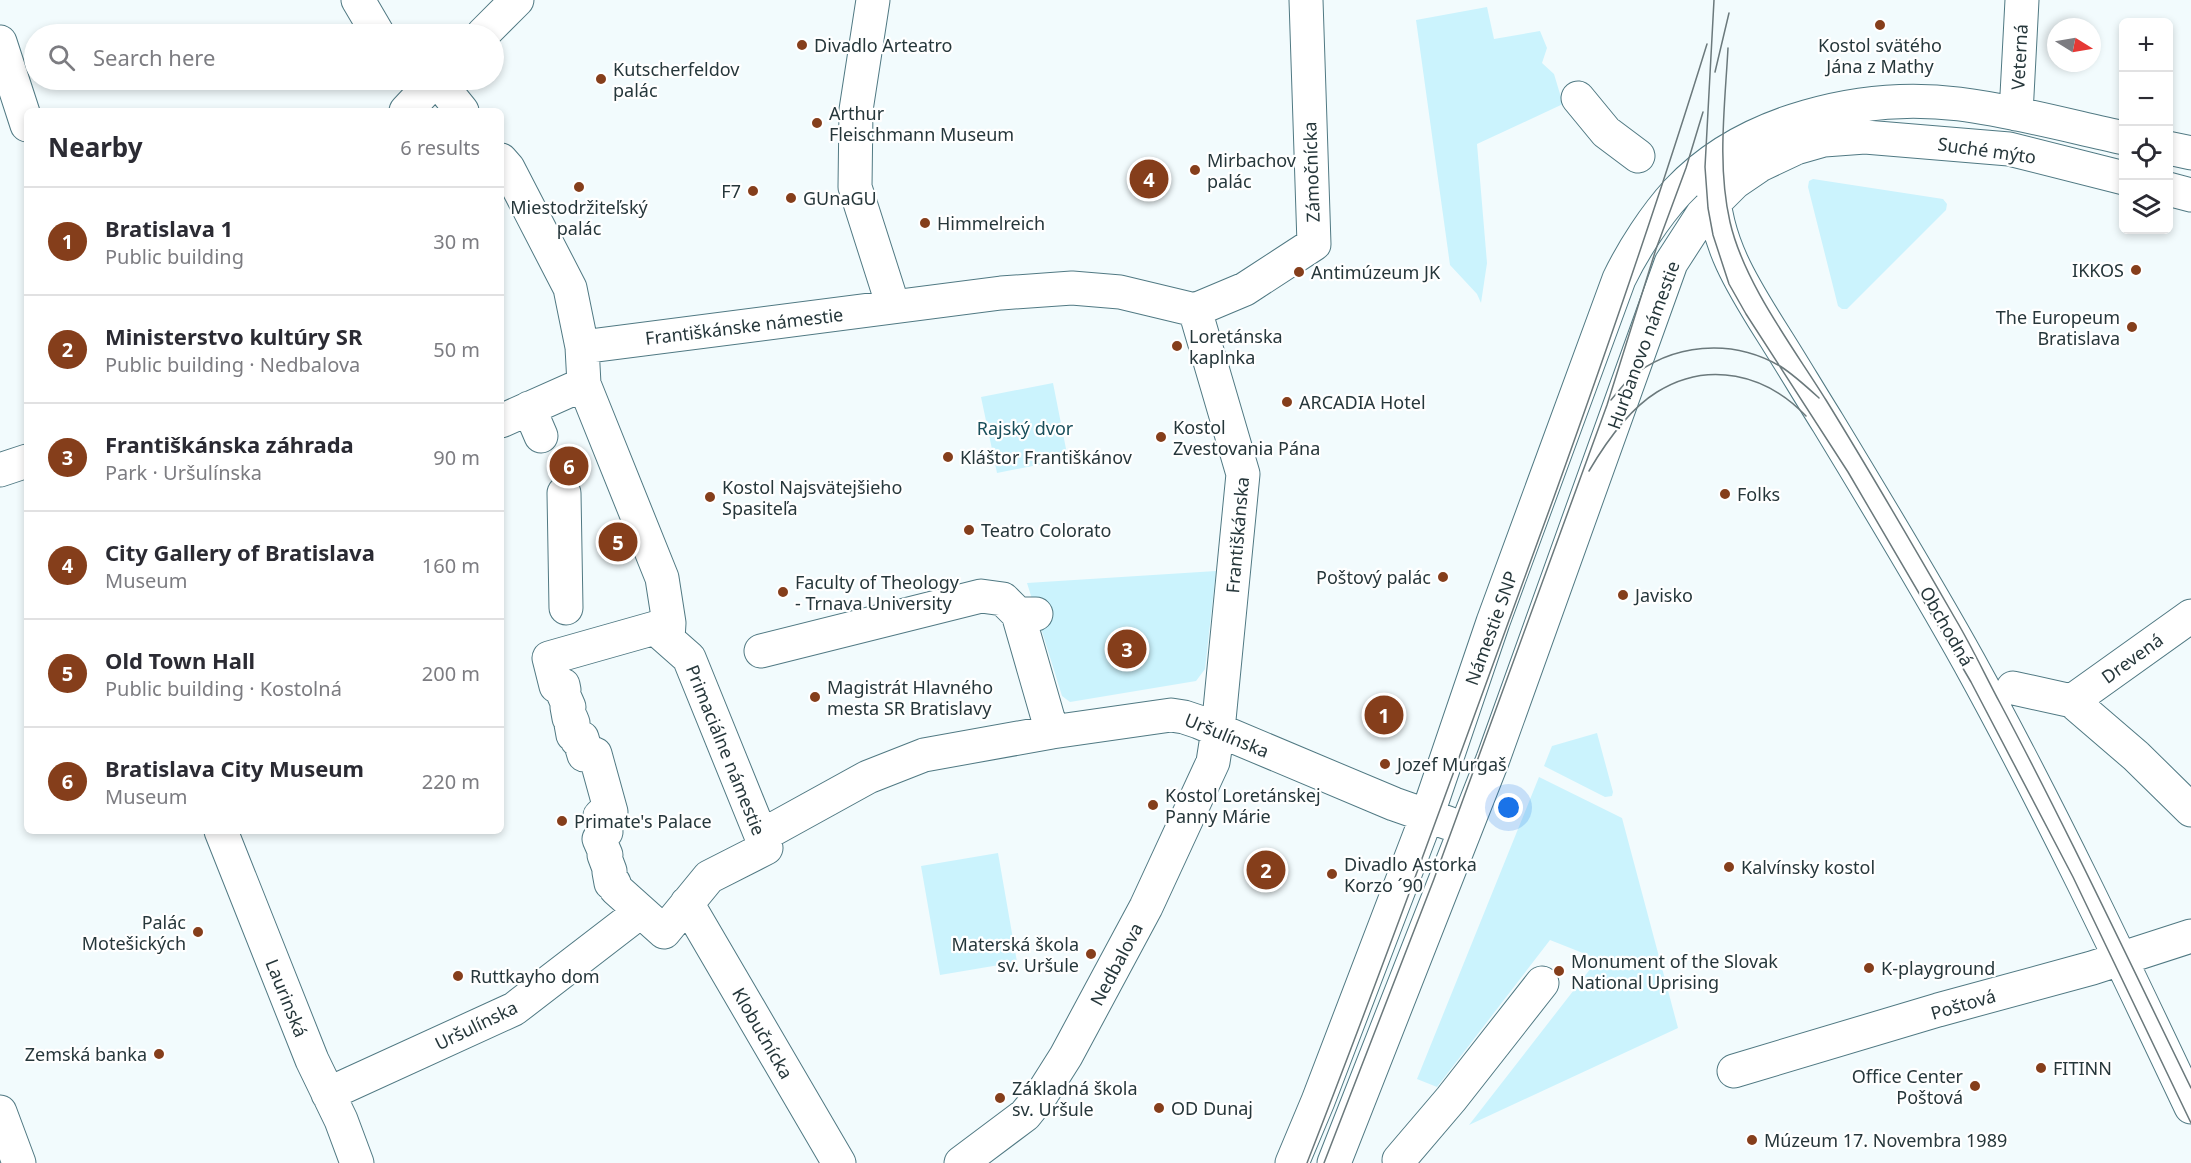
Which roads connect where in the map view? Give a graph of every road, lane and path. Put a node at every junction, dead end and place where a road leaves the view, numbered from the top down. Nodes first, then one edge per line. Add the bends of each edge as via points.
1 (358, 0) edge
2 (518, 0) edge
3 (873, 0) edge
4 (1306, 0) edge
5 (2022, 0) edge
6 (372, 24) edge
7 (493, 24) edge
8 (0, 42) edge
9 (419, 90) edge
10 (1578, 98) dead end
11 (1925, 102) junction
12 (456, 108) edge
13 (2016, 114) junction
14 (24, 115) edge
15 (2119, 137) edge
16 (1917, 141) junction
17 (2173, 149) edge
18 (2191, 153) edge
19 (1638, 156) dead end
20 (1712, 156) junction
21 (504, 163) edge
22 (2119, 177) edge
23 (2173, 190) edge
24 (2191, 195) edge
25 (1715, 211) junction
26 (893, 306) junction
27 (1195, 310) junction
28 (588, 346) junction
29 (584, 384) junction
30 (524, 422) edge
31 (24, 462) edge
32 (0, 470) edge
33 (564, 493) dead end
34 (566, 608) dead end
35 (2191, 616) edge
36 (668, 639) junction
37 (761, 651) dead end
38 (2013, 688) dead end
39 (2072, 701) junction
40 (1218, 730) junction
41 (1052, 732) junction
42 (2191, 810) edge
43 (1427, 816) junction
44 (1466, 829) junction
45 (222, 834) edge
46 (761, 836) junction
47 (687, 903) junction
48 (640, 912) junction
49 (2191, 936) edge
50 (2120, 958) junction
51 (1542, 983) dead end
52 (1734, 1071) dead end
53 (328, 1094) junction
54 (2191, 1107) edge
55 (0, 1112) edge
56 (10, 1151) edge
57 (1399, 1160) dead end
58 (357, 1163) edge
59 (839, 1163) edge
60 (961, 1163) edge
61 (1292, 1163) edge
62 (1334, 1163) edge

1 - 6 street
2 - 7 street
3 - 26 street via 856,110 855,187
4 - 27 street, Zámočnícka via 1314,244 1245,290
5 - 13 street, Veterná
8 - 14 street
9 - 12 street
10 - 19 street via 1606,132
11 - 13 street, Suché mýto
11 - 16 street, Suché mýto via 1910,120
11 - 20 street via 1860,105 1822,112
13 - 15 street, Suché mýto
16 - 22 street, Suché mýto via 2009,149
16 - 25 street, Hurbanovo námestie via 1865,137 1824,140 1796,148 1735,182
17 - 18 street
20 - 25 street, Obchodná
20 - 43 street, Námestie SNP via 1676,194 1625,266 1493,622
21 - 28 street via 570,288
23 - 24 street
25 - 44 street, Hurbanovo námestie via 1702,216 1671,263
25 - 50 street, Obchodná via 1729,257 1745,291 1969,663
26 - 27 street, Františkánske námestie via 1121,280
26 - 28 street, Františkánske námestie
27 - 40 street, Františkánska via 1243,474
28 - 29 street
29 - 30 street
29 - 36 street via 662,578
31 - 32 street
33 - 34 street
35 - 39 street, Drevená
36 - 46 street, Primaciálne námestie via 689,658
36 - 48 street, Primaciálne námestie via 655,628 549,658 556,686 563,685 573,735 578,740 582,738 584,755 596,754 611,812 600,816 606,832 599,839 611,883
37 - 41 street via 981,596 1004,599 1027,614
38 - 39 street
39 - 42 street
40 - 41 street, Uršulínska via 1172,715
40 - 43 street, Uršulínska
40 - 60 street, Nedbalova via 1213,762 1146,907 1066,1056 1025,1115
41 - 46 street, Uršulínska via 942,751 908,761 868,777
43 - 44 street
43 - 61 street, Námestie SNP
44 - 62 street
45 - 53 street, Laurinská
46 - 47 street, Primaciálne námestie via 766,848 709,877
47 - 48 street, Primaciálne námestie via 664,932
47 - 59 street, Klobučnícka
48 - 53 street, Uršulínska via 514,1009
49 - 50 street, Poštová
50 - 52 street, Poštová
50 - 54 street, Obchodná
51 - 57 street
53 - 58 street, Laurinská
55 - 56 street

